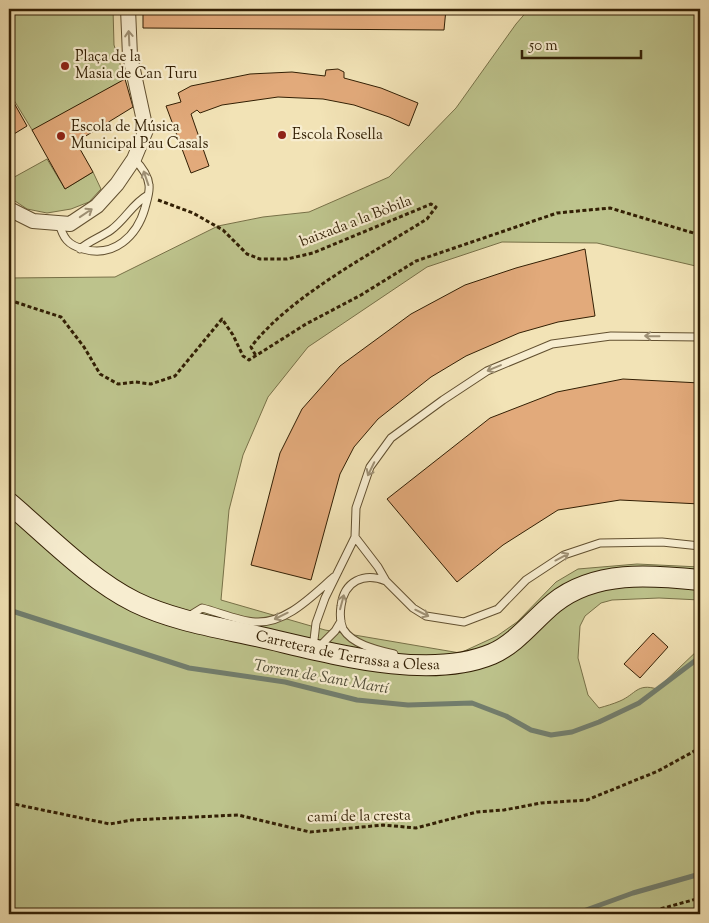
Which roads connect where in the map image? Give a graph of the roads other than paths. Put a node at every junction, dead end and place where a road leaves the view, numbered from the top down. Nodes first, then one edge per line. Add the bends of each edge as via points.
1 (128, 9) edge
2 (134, 158) junction
3 (148, 196) junction
4 (9, 209) edge
5 (59, 223) junction
6 (80, 249) junction
7 (700, 337) edge
8 (9, 503) edge
9 (355, 537) junction
10 (700, 546) edge
11 (334, 577) junction
12 (700, 580) edge
13 (386, 581) junction
14 (184, 619) junction
15 (341, 621) junction
16 (315, 649) junction
17 (443, 664) junction

2 -> 1 street via 146,130 130,56
3 -> 2 lane via 149,184 144,170
5 -> 2 street via 70,224 97,206
3 - 6 lane via 138,201 112,230
3 - 6 lane via 141,218 127,240 106,251
4 - 5 street via 33,220
5 - 6 lane via 66,241
7 -> 9 lane via 611,336 552,344 487,371 391,438 370,467 356,508
8 - 14 street, Carretera de Terrassa a Olesa via 91,574 116,591 157,612
9 - 11 lane
9 - 13 lane
13 -> 10 lane via 413,608 426,616 464,622 498,609 526,580 564,555 600,543 662,542
11 -> 14 lane via 298,608 271,621 254,622 202,608
11 - 16 lane via 316,623
12 - 17 street, Carretera de Terrassa a Olesa via 636,577 599,580 566,594 512,642 492,654
15 -> 13 lane via 341,601 354,582 365,577
14 - 16 street, Carretera de Terrassa a Olesa
15 - 16 lane via 335,632
15 - 17 lane via 343,629 370,647
16 - 17 street, Carretera de Terrassa a Olesa via 372,661

